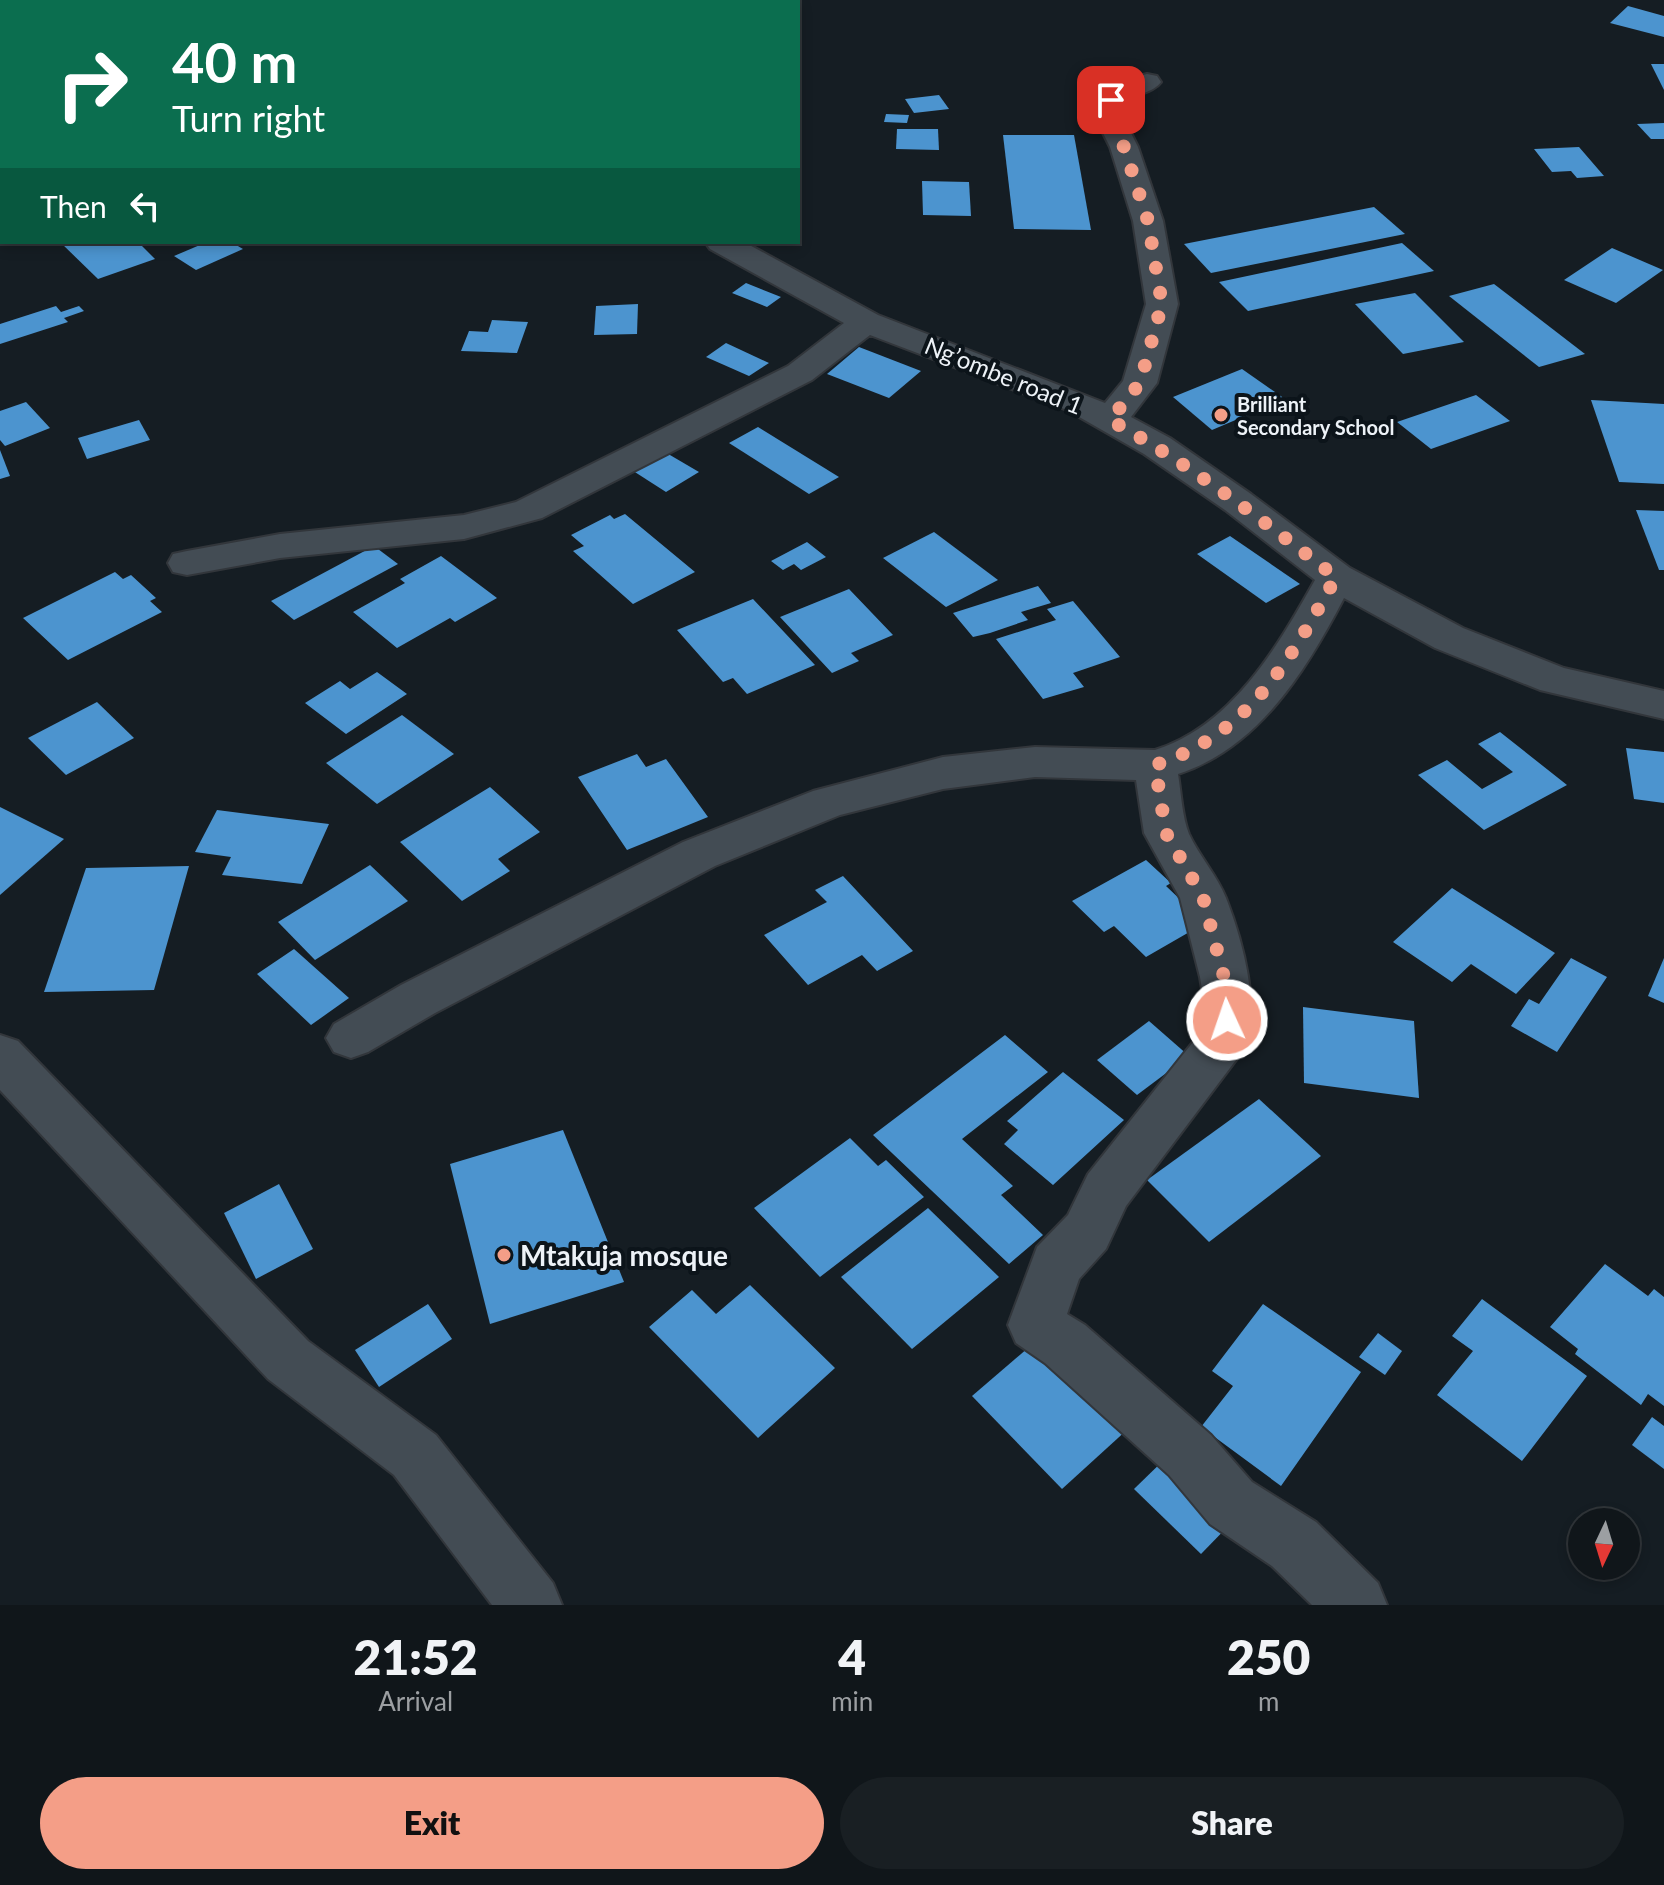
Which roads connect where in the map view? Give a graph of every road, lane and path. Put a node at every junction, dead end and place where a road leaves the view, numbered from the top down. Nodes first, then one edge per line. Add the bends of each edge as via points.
1 (1147, 82) dead end
2 (725, 244) edge
3 (866, 322) junction
4 (1110, 420) junction
5 (187, 563) dead end
6 (1336, 577) junction
7 (1664, 705) edge
8 (1155, 765) junction
9 (351, 1038) dead end
10 (0, 1056) edge
11 (531, 1605) edge
12 (1356, 1605) edge

1 - 4 street via 1126,88 1111,100 1108,115 1148,221 1162,304 1140,383
2 - 3 street, Ng’ombe road 1
3 - 4 street, Ng’ombe road 1 via 1079,403
3 - 5 street via 800,373 529,510 464,527 280,546
4 - 6 street, Ng’ombe road 1 via 1192,470
6 - 7 street, Ng’ombe road 1 via 1449,638 1555,680
6 - 8 street via 1306,632 1258,699 1216,738
8 - 9 street via 1035,762 943,773 829,802 699,854
8 - 12 street via 1166,833 1203,897 1217,950 1228,1002 1225,1038 1107,1190 1087,1232 1056,1265 1036,1325 1065,1344 1190,1455 1231,1503 1294,1544
10 - 11 street via 288,1360 415,1455

